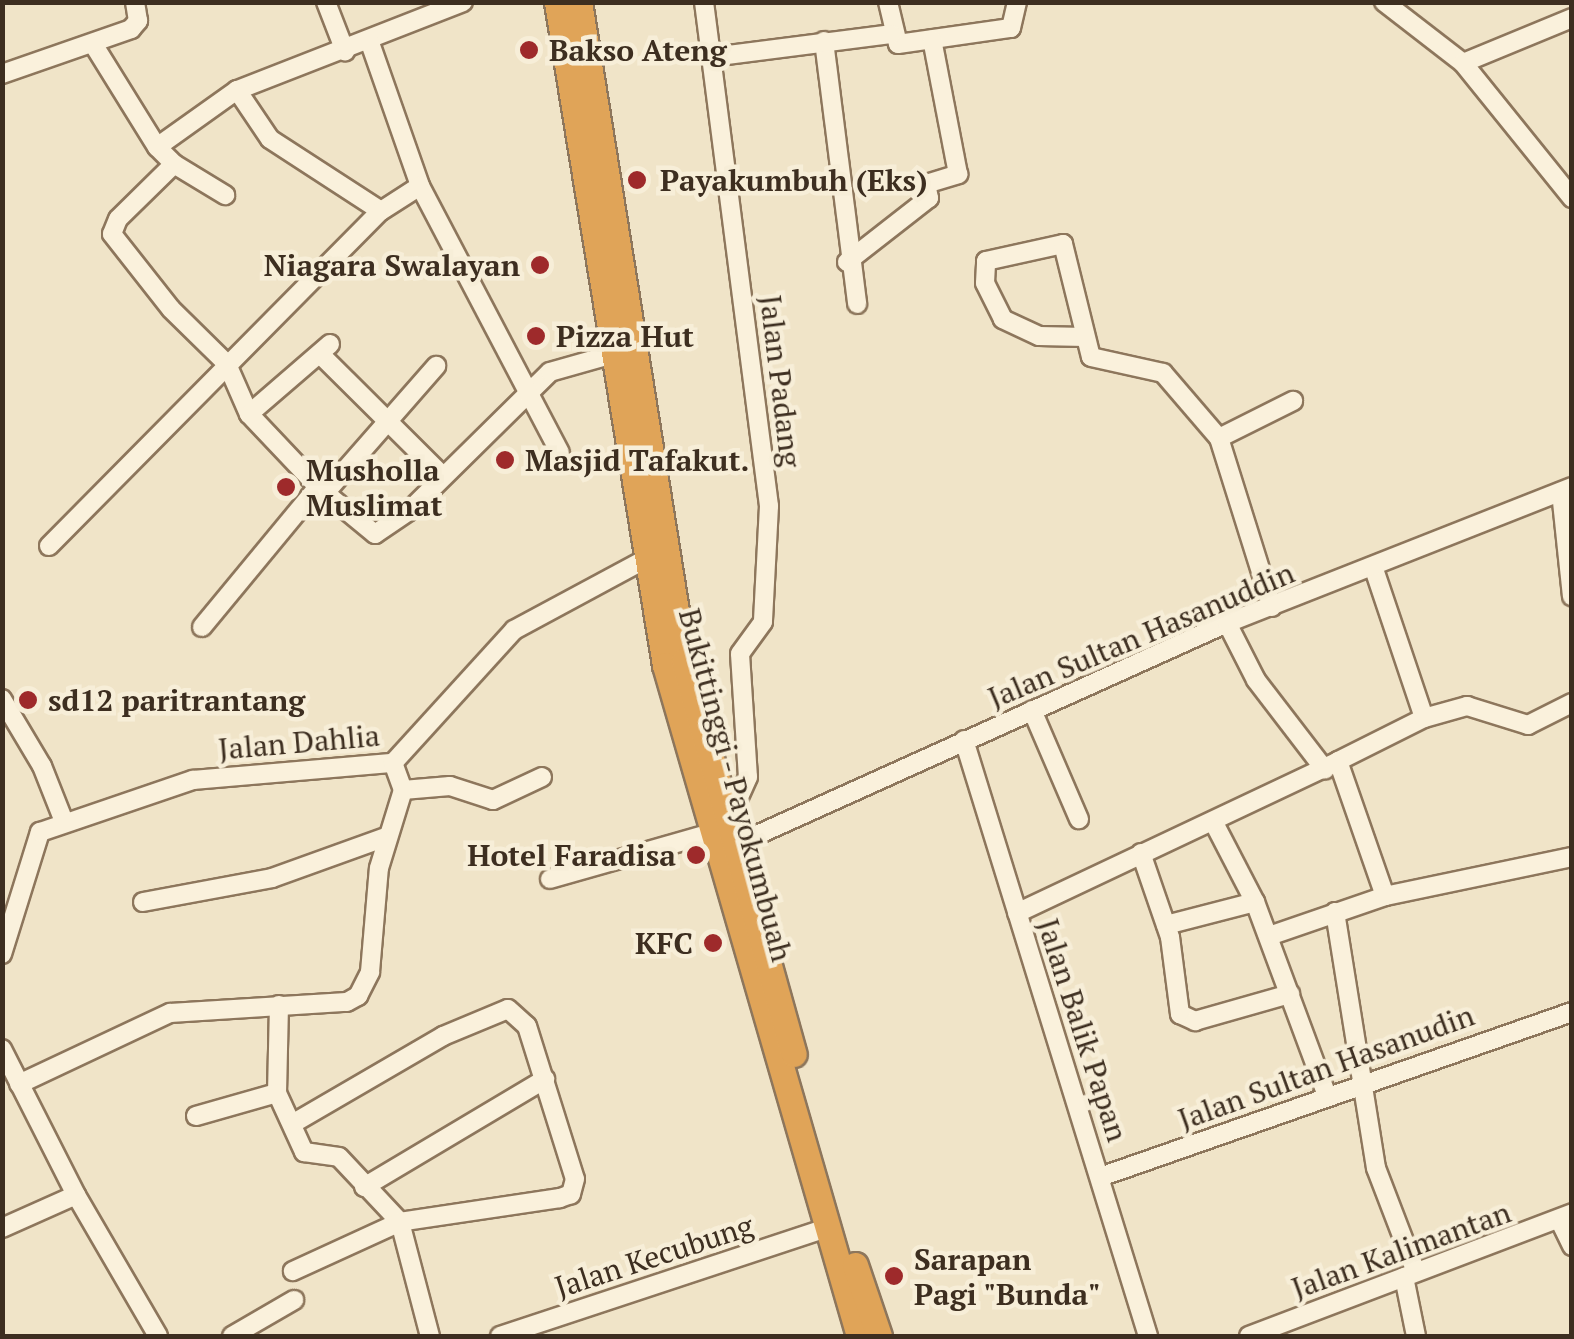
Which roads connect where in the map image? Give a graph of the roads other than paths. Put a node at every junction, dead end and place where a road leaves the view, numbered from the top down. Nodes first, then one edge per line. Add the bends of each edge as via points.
1 (135, 2) edge
2 (326, 2) edge
3 (463, 2) edge
4 (557, 2) edge
5 (579, 2) edge
6 (704, 2) edge
7 (888, 2) edge
8 (1017, 2) edge
9 (1384, 2) edge
10 (415, 11) edge
11 (1572, 18) edge
12 (573, 32) junction
13 (892, 34) junction
14 (932, 39) junction
15 (369, 40) junction
16 (824, 41) junction
17 (95, 46) junction
18 (345, 50) junction
19 (712, 57) junction
20 (1463, 64) junction
21 (2, 74) edge
22 (237, 90) junction
23 (157, 147) junction
24 (174, 164) junction
25 (420, 186) junction
26 (224, 196) dead end
27 (1572, 198) edge
28 (381, 211) junction
29 (848, 262) junction
30 (858, 304) dead end
31 (1085, 337) junction
32 (610, 355) junction
33 (226, 364) junction
34 (436, 366) dead end
35 (531, 394) junction
36 (1293, 401) dead end
37 (249, 414) junction
38 (388, 420) junction
39 (1219, 438) junction
40 (560, 453) dead end
41 (443, 476) junction
42 (1566, 489) edge
43 (322, 490) junction
44 (50, 546) dead end
45 (646, 559) junction
46 (1374, 568) junction
47 (1572, 596) edge
48 (1272, 607) junction
49 (1227, 623) junction
50 (202, 627) dead end
51 (2, 699) edge
52 (1572, 703) edge
53 (1032, 710) junction
54 (1424, 718) junction
55 (964, 740) junction
56 (393, 763) junction
57 (1331, 766) junction
58 (542, 776) dead end
59 (402, 790) junction
60 (63, 819) junction
61 (1079, 819) dead end
62 (1214, 822) junction
63 (721, 825) junction
64 (386, 837) junction
65 (737, 844) junction
66 (1142, 853) junction
67 (1572, 857) edge
68 (550, 879) dead end
69 (1385, 896) junction
70 (143, 902) dead end
71 (1255, 902) junction
72 (1334, 912) junction
73 (1017, 913) junction
74 (1166, 925) junction
75 (1269, 936) junction
76 (2, 954) edge
77 (1290, 994) junction
78 (279, 1005) junction
79 (1572, 1012) edge
80 (2, 1048) edge
81 (545, 1079) junction
82 (19, 1084) junction
83 (1362, 1084) junction
84 (277, 1093) junction
85 (1327, 1096) junction
86 (196, 1116) dead end
87 (292, 1124) junction
88 (1100, 1177) junction
89 (364, 1187) junction
90 (76, 1195) junction
91 (1565, 1216) edge
92 (400, 1222) junction
93 (2, 1228) edge
94 (826, 1228) junction
95 (1572, 1246) edge
96 (293, 1271) dead end
97 (1410, 1275) junction
98 (294, 1300) dead end
99 (158, 1336) edge
100 (232, 1336) edge
101 (430, 1336) edge
102 (500, 1336) edge
103 (860, 1336) edge
104 (878, 1336) edge
105 (1148, 1336) edge
106 (1251, 1336) edge
107 (1416, 1336) edge

1 - 17 street via 137,24
2 - 18 street
3 - 10 street
4 - 12 highway, Bukittinggi - Payokumbuah
5 - 12 highway, Bukittinggi - Payokumbuah
6 - 19 street, Jalan Padang
7 - 13 street
8 - 14 street via 1011,28
9 - 20 street
10 - 15 street
11 - 20 street
12 - 32 highway, Bukittinggi - Payokumbuah
12 - 63 highway, Bukittinggi - Payokumbuah via 684,661
13 - 14 street via 898,44
13 - 16 street
14 - 29 street via 958,174 926,184 930,198
15 - 18 street
15 - 25 street
16 - 19 street
16 - 29 street
17 - 21 street
17 - 23 street
18 - 22 street
19 - 63 street, Jalan Padang via 769,506 763,622 740,654 748,777
20 - 27 street
22 - 23 street
22 - 28 street via 270,140
23 - 24 street
24 - 26 street
24 - 33 street via 118,219 112,234 171,309
25 - 28 street
25 - 35 street
28 - 33 street
29 - 30 street
31 - 31 street via 1063,244 986,261 985,283 1003,319 1039,336
31 - 39 street via 1095,360 1164,373
32 - 35 street via 550,372
32 - 45 highway, Bukittinggi - Payokumbuah
33 - 37 street
33 - 44 street
34 - 38 street
35 - 40 street
35 - 41 street
36 - 39 street
37 - 38 street via 325,349
37 - 43 street
38 - 41 street
38 - 43 street
39 - 48 street
41 - 43 street via 383,534
42 - 46 street, Jalan Sultan Hasanuddin
42 - 47 street
43 - 50 street
45 - 56 street, Jalan Dahlia via 514,630
45 - 63 highway, Bukittinggi - Payokumbuah via 665,665
46 - 48 street, Jalan Sultan Hasanuddin
46 - 54 street
48 - 49 street, Jalan Sultan Hasanuddin
49 - 53 street, Jalan Sultan Hasanuddin
49 - 57 street via 1276,710
51 - 60 street via 42,766
52 - 54 street via 1528,724 1467,706
53 - 55 street, Jalan Sultan Hasanuddin
53 - 61 street
54 - 57 street
55 - 65 street, Jalan Sultan Hasanuddin
55 - 73 street, Jalan Balik Papan
56 - 59 street
56 - 60 street, Jalan Dahlia via 194,780
57 - 62 street
57 - 69 street
58 - 59 street via 493,800 450,786
59 - 64 street
60 - 76 street via 40,832
62 - 66 street
62 - 71 street
63 - 65 highway, Bukittinggi - Payokumbuah
63 - 68 street
63 - 94 highway, Bukittinggi - Payokumbuah
64 - 70 street via 272,878
64 - 78 street via 362,991 347,1002
65 - 104 highway, Bukittinggi - Payokumbuah via 829,1185
66 - 73 street
66 - 74 street
67 - 69 street
69 - 72 street
71 - 74 street
71 - 75 street
72 - 75 street
72 - 83 street
73 - 88 street, Jalan Balik Papan
74 - 77 street via 1178,1010 1185,1018 1195,1021
75 - 77 street
77 - 85 street
78 - 82 street via 170,1013
78 - 84 street
79 - 83 street, Jalan Sultan Hasanudin
80 - 82 street
81 - 87 street via 524,1020 508,1008 443,1036
81 - 89 street
81 - 92 street via 575,1179 570,1194
82 - 90 street
83 - 85 street, Jalan Sultan Hasanudin
83 - 97 street via 1376,1168
84 - 86 street
84 - 87 street
85 - 88 street, Jalan Sultan Hasanudin
87 - 89 street via 304,1152 339,1158
88 - 105 street, Jalan Balik Papan
89 - 92 street
90 - 93 street
90 - 99 street
91 - 95 street
91 - 97 street, Jalan Kalimantan
92 - 96 street
92 - 101 street
94 - 102 street, Jalan Kecubung
94 - 103 highway, Bukittinggi - Payokumbuah
97 - 106 street, Jalan Kalimantan
97 - 107 street
98 - 100 street

